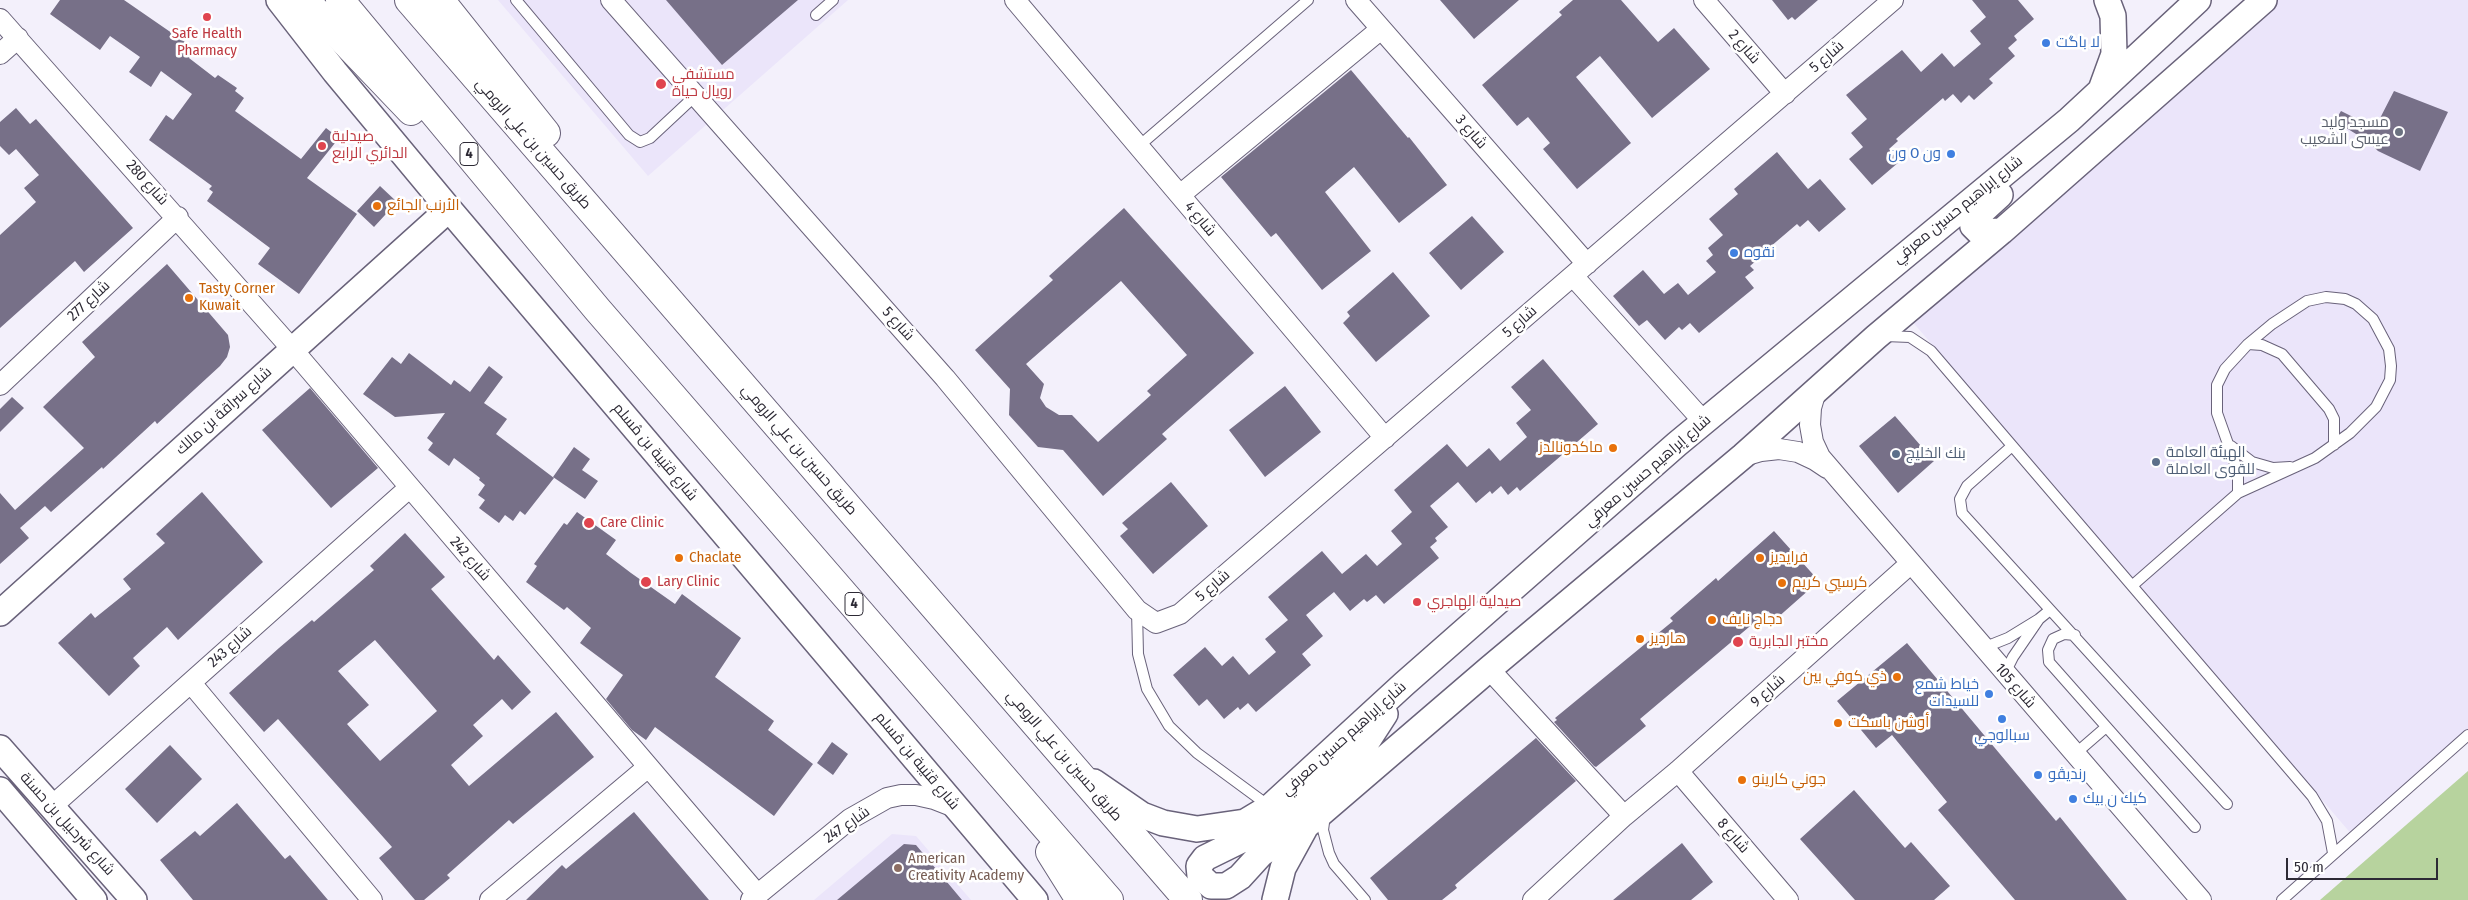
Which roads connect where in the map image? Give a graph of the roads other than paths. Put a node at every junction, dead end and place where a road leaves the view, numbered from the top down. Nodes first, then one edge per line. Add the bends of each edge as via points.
1 (279, 0) edge
2 (305, 0) edge
3 (340, 0) edge
4 (409, 0) edge
5 (440, 0) edge
6 (516, 0) edge
7 (611, 0) edge
8 (833, 0) edge
9 (1015, 0) edge
10 (1308, 0) edge
11 (1356, 0) edge
12 (1704, 0) edge
13 (1893, 0) edge
14 (2107, 0) edge
15 (2198, 0) edge
16 (2264, 0) edge
17 (816, 15) dead end
18 (0, 18) edge
19 (1381, 29) junction
20 (18, 38) junction
21 (0, 54) edge
22 (2101, 91) junction
23 (1785, 94) junction
24 (695, 96) junction
25 (2069, 120) junction
26 (1139, 146) junction
27 (1180, 195) junction
28 (449, 209) junction
29 (178, 218) junction
30 (2002, 231) junction
31 (1580, 270) junction
32 (667, 297) junction
33 (597, 309) junction
34 (1876, 337) junction
35 (2248, 344) junction
36 (292, 349) junction
37 (0, 384) edge
38 (1816, 391) junction
39 (1704, 422) junction
40 (1385, 438) junction
41 (2229, 444) junction
42 (2334, 445) junction
43 (2012, 446) junction
44 (1743, 456) junction
45 (2299, 466) junction
46 (1830, 471) junction
47 (409, 488) junction
48 (2238, 493) junction
49 (1910, 564) junction
50 (2133, 586) junction
51 (1137, 610) junction
52 (2050, 610) junction
53 (0, 613) edge
54 (2039, 620) junction
55 (2075, 635) junction
56 (1983, 648) junction
57 (1489, 669) junction
58 (2005, 674) junction
59 (191, 683) junction
60 (1404, 684) junction
61 (2105, 728) junction
62 (2468, 735) edge
63 (0, 748) edge
64 (2075, 754) junction
65 (1074, 766) junction
66 (648, 767) junction
67 (1678, 771) junction
68 (1006, 780) junction
69 (0, 790) edge
70 (2227, 804) dead end
71 (51, 807) junction
72 (1270, 807) junction
73 (958, 809) junction
74 (1326, 809) junction
75 (1624, 816) junction
76 (1306, 826) junction
77 (2195, 826) dead end
78 (2334, 853) junction
79 (754, 897) edge
80 (94, 900) edge
81 (134, 900) edge
82 (372, 900) edge
83 (490, 900) edge
84 (1035, 900) edge
85 (1080, 900) edge
86 (1109, 900) edge
87 (1188, 900) edge
88 (1275, 900) edge
89 (1366, 900) edge
90 (1533, 900) edge
91 (1788, 900) edge
92 (2201, 900) edge
93 (2282, 900) edge

1 - 28 street, شارع قتيبة بن مُسلم
2 - 33 highway
3 - 33 highway, 4
4 - 32 highway, طريق حسين بن علي الرومي
5 - 32 highway via 541,125
6 - 24 lane via 628,135 640,142 650,138
7 - 24 street, شارع 5
8 - 17 lane
9 - 26 street, شارع 4
10 - 26 lane
11 - 19 street, شارع 3
12 - 23 street, شارع 2
13 - 23 street, شارع 5
14 - 22 street via 2113,16 2114,54
15 - 22 street, شارع إبراهيم حسين معرفي
16 - 30 street
18 - 20 street, شارع 280
19 - 27 street
19 - 31 street, شارع 3
20 - 21 street
20 - 29 street, شارع 280
22 - 25 street, شارع إبراهيم حسين معرفي
23 - 31 street, شارع 5
24 - 51 street, شارع 5 via 945,378
25 - 30 street via 2046,153 1974,221 1975,230 1979,232
25 - 39 street, شارع إبراهيم حسين معرفي
26 - 27 street, شارع 4
27 - 40 street, شارع 4
28 - 36 street, شارع سراقة بن مالك
28 - 73 street, شارع قتيبة بن مُسلم
29 - 36 street, شارع 280
29 - 37 street, شارع 277
30 - 34 street
31 - 39 street, شارع 3
31 - 40 street, شارع 5
32 - 65 highway, طريق حسين بن علي الرومي
33 - 68 highway, 4
34 - 38 street
34 - 43 lane via 1902,336 1925,345
35 - 41 lane via 2225,369 2217,385 2217,414
35 - 42 lane via 2262,345 2282,354 2329,409 2334,419
35 - 42 lane via 2294,309 2326,297 2346,299 2373,319 2389,349 2390,380 2376,407
36 - 47 street, شارع 242
36 - 53 street, شارع سراقة بن مالك
38 - 44 street
38 - 46 street, شارع 105 via 1810,425 1813,442
39 - 60 street, شارع إبراهيم حسين معرفي
40 - 51 street, شارع 5 via 1180,614 1156,623
41 - 45 lane via 2238,453 2264,466
41 - 48 lane via 2238,472
42 - 45 lane
43 - 50 lane
43 - 52 lane via 1966,486 1960,506 1967,518
44 - 46 street, شارع 105 via 1770,450 1798,452
44 - 57 street
45 - 48 lane
46 - 49 street, شارع 105
47 - 59 street, شارع 243
47 - 66 street, شارع 242
48 - 50 lane
49 - 56 street, شارع 105
49 - 67 street, شارع 9
50 - 78 lane via 2312,796 2327,822
51 - 72 lane via 1138,654 1146,689 1168,726
52 - 54 lane
52 - 55 lane
54 - 56 lane
54 - 58 lane via 2013,656
55 - 61 lane via 2064,634 2053,640 2048,650 2049,662
55 - 70 lane
56 - 58 street, شارع 105
57 - 74 street
57 - 75 street
58 - 64 street, شارع 105
59 - 71 street, شارع 243
59 - 82 street
60 - 72 street, شارع إبراهيم حسين معرفي
60 - 76 street via 1363,748 1264,830 1205,858 1199,866 1200,876 1211,886 1226,886 1240,877 1261,854
61 - 64 lane
61 - 77 lane
62 - 78 lane
63 - 71 street, شارع شرحبيل بن حسنة
64 - 92 street, شارع 105
65 - 72 street, شارع إبراهيم حسين معرفي via 1113,797 1163,823 1197,829 1232,825
65 - 87 highway, طريق حسين بن علي الرومي
66 - 79 street, شارع 242
66 - 83 street
67 - 75 street, شارع 9
67 - 91 street, شارع 8
68 - 85 highway
68 - 86 highway, 4
69 - 80 street, شارع شرحبيل بن حسنة
71 - 81 street, شارع شرحبيل بن حسنة
73 - 79 street, شارع 247 via 916,795 887,798 850,819
73 - 84 street, شارع قتيبة بن مُسلم
74 - 76 street
74 - 89 lane via 1323,830 1329,853 1334,864
75 - 90 street, شارع 9
76 - 88 street via 1283,868
78 - 93 lane

